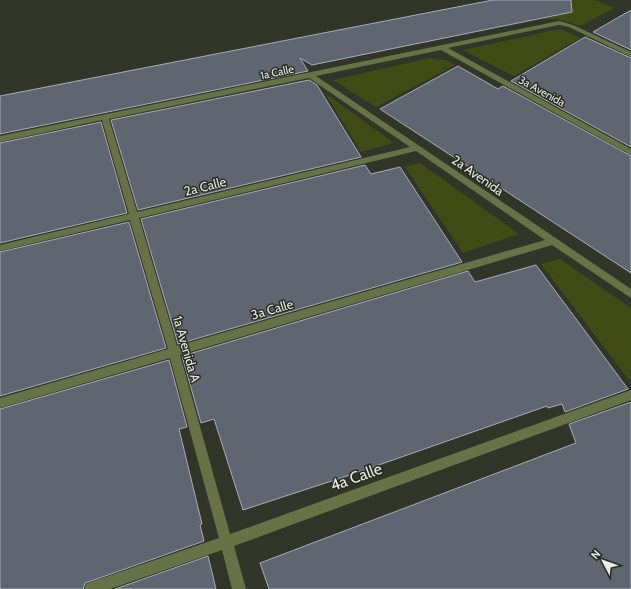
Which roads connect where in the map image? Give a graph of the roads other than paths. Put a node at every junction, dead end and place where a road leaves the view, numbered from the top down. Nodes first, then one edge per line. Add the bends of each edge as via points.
1 (443, 48) junction
2 (631, 55) edge
3 (312, 76) junction
4 (105, 118) junction
5 (0, 140) edge
6 (416, 148) junction
7 (631, 152) edge
8 (134, 216) junction
9 (552, 241) junction
10 (0, 248) edge
11 (631, 294) edge
12 (174, 353) junction
13 (631, 395) edge
14 (0, 404) edge
15 (226, 542) junction
16 (91, 589) edge
17 (239, 589) edge

1 - 2 street, 1a Calle via 559,23 571,26
1 - 3 street, 1a Calle
1 - 7 street, 3a Avenida
3 - 4 street, 1a Calle
3 - 6 street, 2a Avenida
4 - 5 street, 1a Calle
4 - 8 street, 1a Avenida A
6 - 8 street, 2a Calle
6 - 9 street, 2a Avenida
8 - 10 street, 2a Calle
8 - 12 street, 1a Avenida A
9 - 11 street, 2a Avenida
9 - 12 street, 3a Calle
12 - 14 street, 3a Calle
12 - 15 street, 1a Avenida A
13 - 15 street, 4a Calle
15 - 16 street, 4a Calle
15 - 17 street, 1a Avenida A

